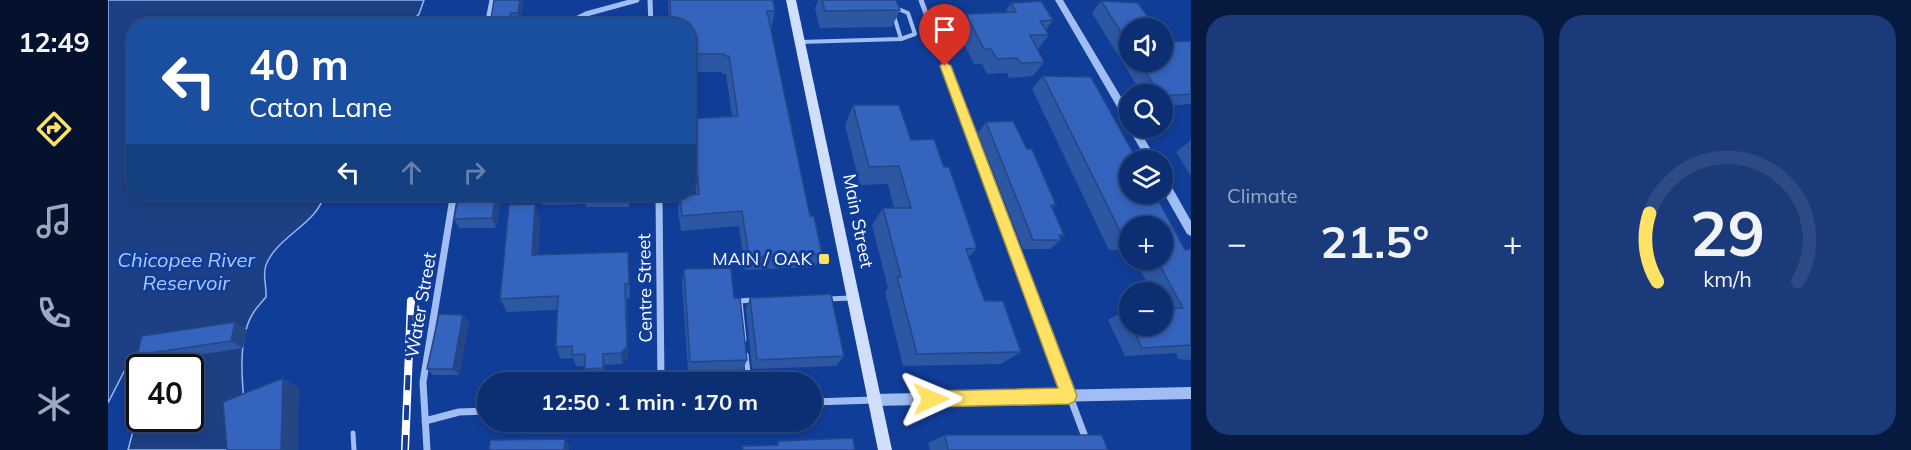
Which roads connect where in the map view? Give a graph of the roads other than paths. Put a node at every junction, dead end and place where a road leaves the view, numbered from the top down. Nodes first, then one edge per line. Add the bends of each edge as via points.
1 (492, 0) edge
2 (637, 0) edge
3 (650, 0) edge
4 (792, 0) edge
5 (921, 0) edge
6 (1059, 0) edge
7 (489, 18) edge
8 (578, 18) edge
9 (651, 18) edge
10 (901, 39) junction
11 (801, 42) junction
12 (1119, 102) edge
13 (1173, 199) edge
14 (453, 201) edge
15 (659, 201) edge
16 (1191, 231) edge
17 (854, 298) junction
18 (824, 299) edge
19 (764, 300) edge
20 (661, 372) edge
21 (748, 372) edge
22 (1191, 393) edge
23 (1069, 396) junction
24 (874, 400) junction
25 (822, 402) edge
26 (477, 411) edge
27 (425, 421) junction
28 (353, 433) dead end
29 (354, 450) edge
30 (427, 450) edge
31 (885, 450) edge
32 (1090, 450) edge

1 - 7 street
2 - 8 street
3 - 9 street
4 - 11 main road, Main Street
5 - 23 street
6 - 12 street
10 - 10 lane via 890,6 908,13 915,34
10 - 11 lane
11 - 17 main road, Main Street
13 - 16 street
14 - 27 street, Water Street via 423,382
15 - 20 street, Centre Street
17 - 18 lane
17 - 24 main road, Main Street
19 - 21 lane via 740,301
22 - 23 street
23 - 24 street
23 - 32 street
24 - 25 street
24 - 31 main road, Main Street
26 - 27 street
27 - 30 street, Water Street
28 - 29 lane

